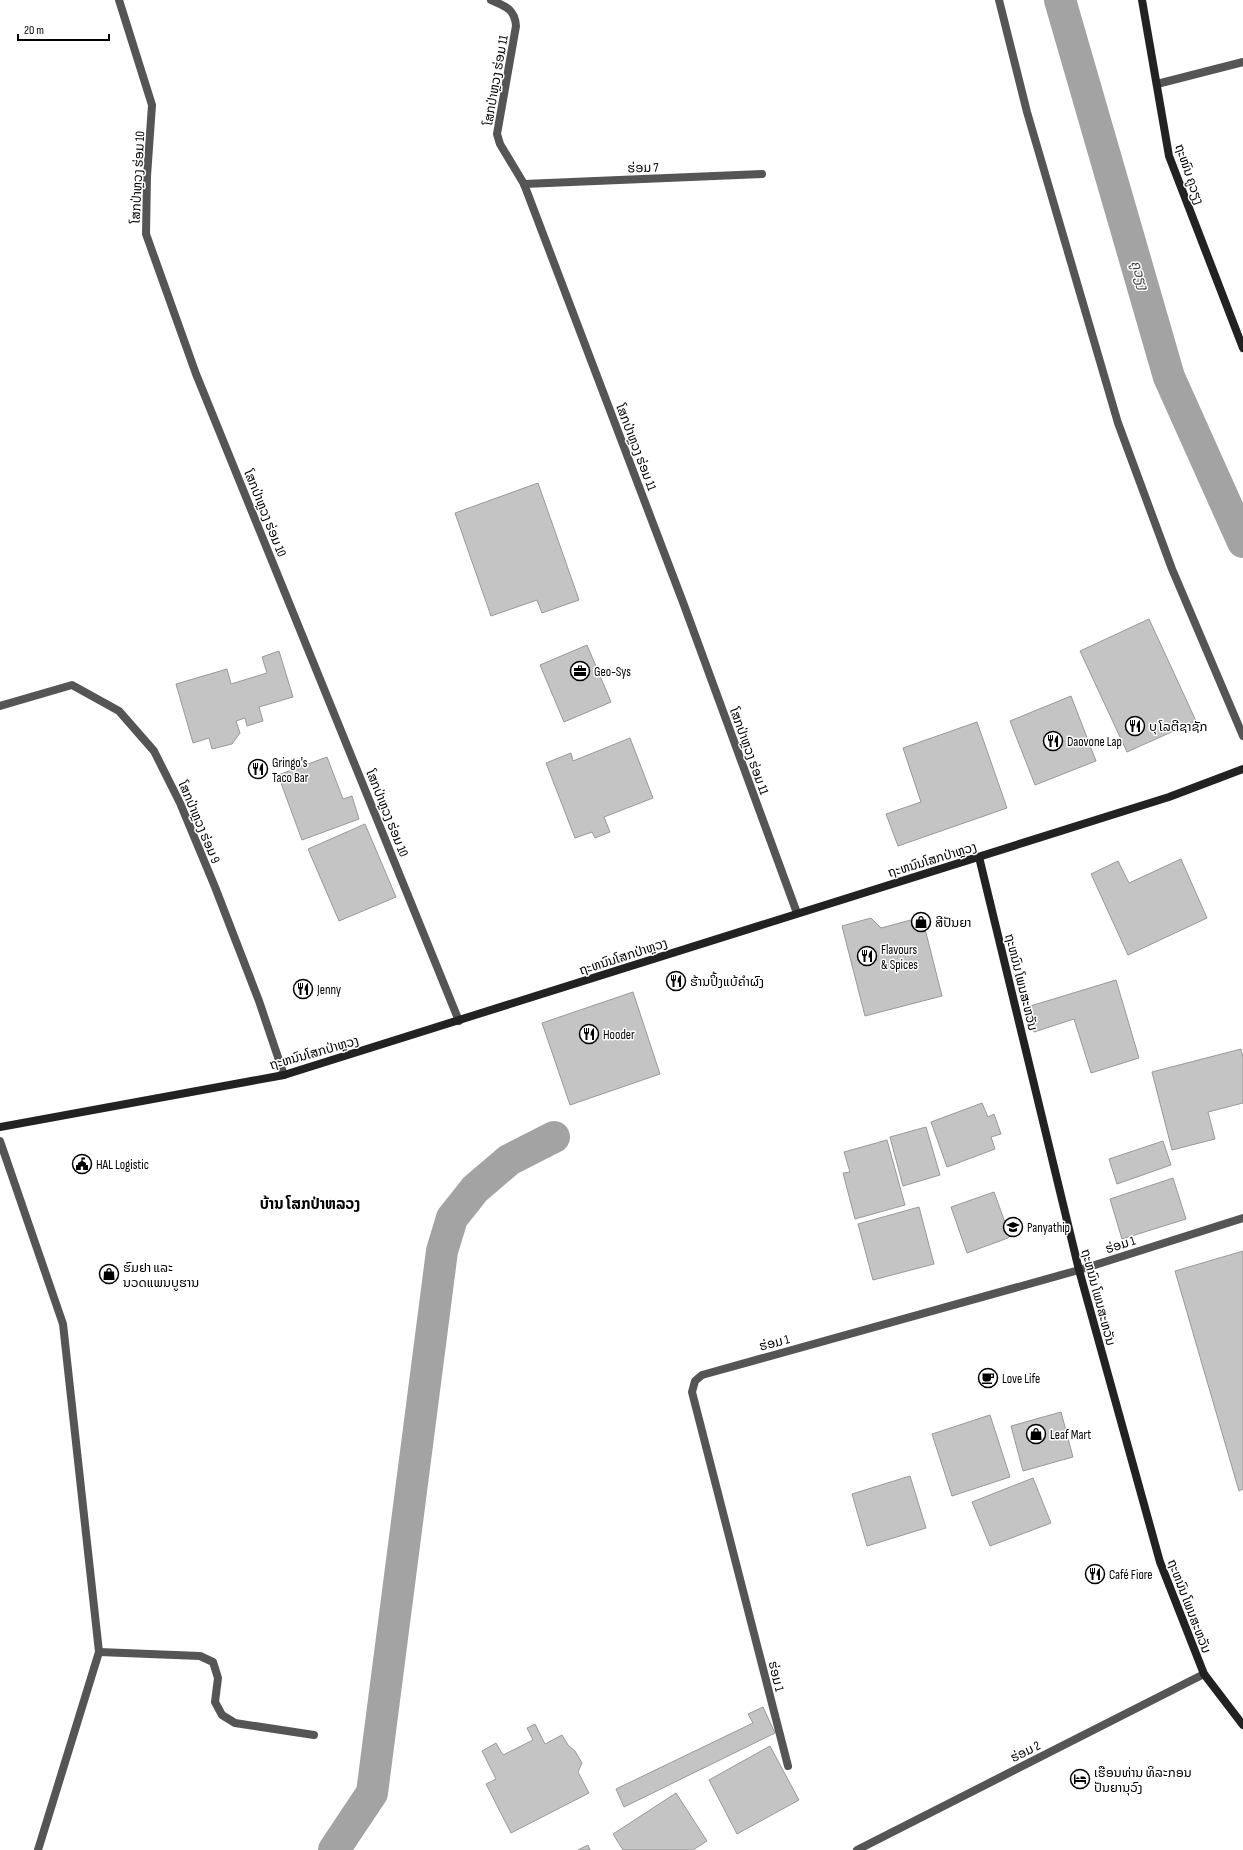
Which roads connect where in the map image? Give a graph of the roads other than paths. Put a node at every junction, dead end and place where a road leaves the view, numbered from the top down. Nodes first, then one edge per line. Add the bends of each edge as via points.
1 (119, 0) edge
2 (492, 0) edge
3 (999, 0) edge
4 (1142, 0) edge
5 (1243, 62) edge
6 (1156, 84) junction
7 (762, 174) dead end
8 (524, 184) junction
9 (1243, 348) edge
10 (0, 706) edge
11 (1243, 736) edge
12 (1243, 769) edge
13 (979, 857) junction
14 (797, 913) junction
15 (459, 1021) junction
16 (284, 1075) junction
17 (0, 1126) edge
18 (0, 1141) edge
19 (1243, 1218) edge
20 (1079, 1270) junction
21 (99, 1652) junction
22 (1204, 1674) junction
23 (1243, 1724) edge
24 (314, 1735) dead end
25 (788, 1766) dead end
26 (38, 1850) edge
27 (857, 1850) edge

1 - 15 street, ໂສກປ່າຫຼວງ ຮ່ອມ 10 via 152,105 146,234 196,374
2 - 8 street, ໂສກປ່າຫຼວງ ຮ່ອມ 11 via 507,6 516,18 498,134 500,144
3 - 11 street via 1027,112 1118,423 1172,568
4 - 6 street, ຖະໜົນ ຄູວຽງ
5 - 6 street
6 - 9 street, ຖະໜົນ ຄູວຽງ via 1169,156
7 - 8 street, ຮ່ອມ 7
8 - 14 street, ໂສກປ່າຫຼວງ ຮ່ອມ 11 via 684,605
10 - 16 street, ໂສກປ່າຫຼວງ ຮ່ອມ 9 via 72,685 119,711 154,751 180,803 214,887 259,1001
12 - 13 street, ຖະຫນົນໂສກປ່າຫຼວງ via 1169,796
13 - 14 street, ຖະຫນົນໂສກປ່າຫຼວງ
13 - 20 street, ຖະຫນົນ ໂພນສະຫວັນ
14 - 15 street, ຖະຫນົນໂສກປ່າຫຼວງ
15 - 16 street, ຖະຫນົນໂສກປ່າຫຼວງ
16 - 17 street, ຖະຫນົນໂສກປ່າຫຼວງ
18 - 21 street via 63,1324
19 - 20 street, ຮ່ອມ 1
20 - 22 street, ຖະຫນົນ ໂພນສະຫວັນ via 1160,1562
20 - 25 street, ຮ່ອມ 1 via 702,1375 694,1381 692,1392
21 - 24 street via 200,1656 213,1662 218,1678 215,1702 222,1715 234,1723
21 - 26 street
22 - 23 street, ຖະຫນົນ ໂພນສະຫວັນ
22 - 27 street, ຮ່ອມ 2

